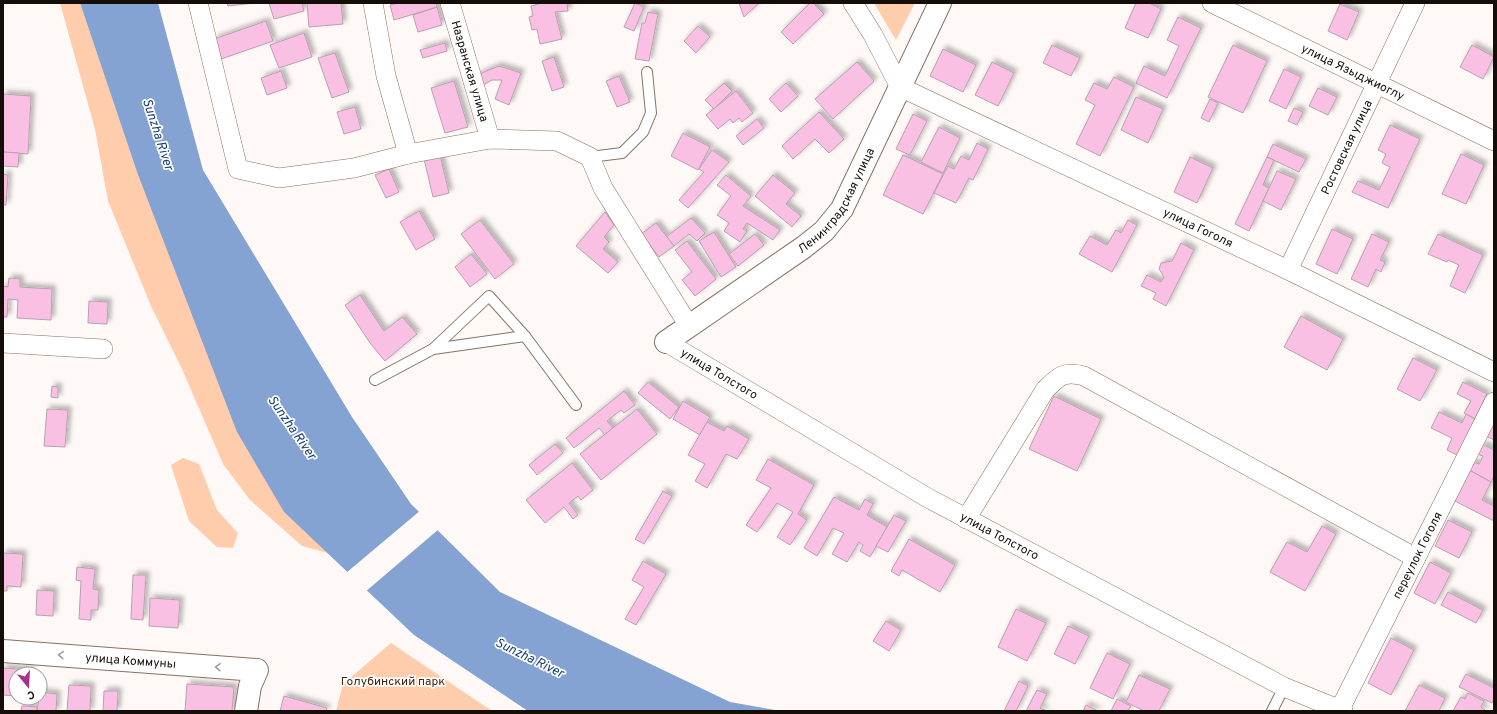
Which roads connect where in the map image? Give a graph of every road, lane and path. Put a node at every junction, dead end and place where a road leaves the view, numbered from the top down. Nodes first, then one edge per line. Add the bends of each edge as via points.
1 (198, 3) edge
2 (373, 3) edge
3 (450, 3) edge
4 (853, 3) edge
5 (940, 3) edge
6 (1212, 3) edge
7 (1415, 3) edge
8 (647, 72) dead end
9 (1376, 84) junction
10 (900, 87) junction
11 (490, 139) junction
12 (1494, 141) edge
13 (408, 154) junction
14 (590, 157) junction
15 (1288, 270) junction
16 (689, 326) junction
17 (526, 336) junction
18 (3, 342) edge
19 (666, 342) joint
20 (103, 349) dead end
21 (433, 349) junction
22 (1494, 372) edge
23 (375, 380) dead end
24 (1494, 402) edge
25 (576, 405) dead end
26 (966, 518) junction
27 (1416, 558) junction
28 (3, 651) edge
29 (1284, 687) junction
30 (1341, 710) edge
31 (246, 711) edge
32 (1272, 711) edge

1 - 13 street via 238,169 279,178 354,168
2 - 13 street via 386,76
3 - 11 street, Назранская улица
4 - 10 street
5 - 10 main road, Ленинградская улица
6 - 9 street, улица Языджиоглу
7 - 9 street, Ростовская улица
8 - 14 lane via 651,113 643,132 622,153
9 - 12 street, улица Языджиоглу
9 - 15 street, Ростовская улица
10 - 15 street, улица Гоголя
10 - 16 main road, Ленинградская улица via 842,209 824,231
11 - 13 street
11 - 14 street via 557,141
14 - 16 street via 603,188
15 - 22 street, улица Гоголя
16 - 19 main road, Ленинградская улица
17 - 21 lane
17 - 21 lane via 489,296
17 - 25 lane
18 - 20 street
19 - 26 street, улица Толстого
21 - 23 lane
24 - 27 street, переулок Гоголя
26 - 27 street via 1045,390 1057,377 1072,372 1084,376
26 - 29 street, улица Толстого
27 - 30 street, переулок Гоголя
31 -> 28 main road, улица Коммуны via 250,686 257,670
29 - 30 street, улица Толстого
29 - 32 lane

